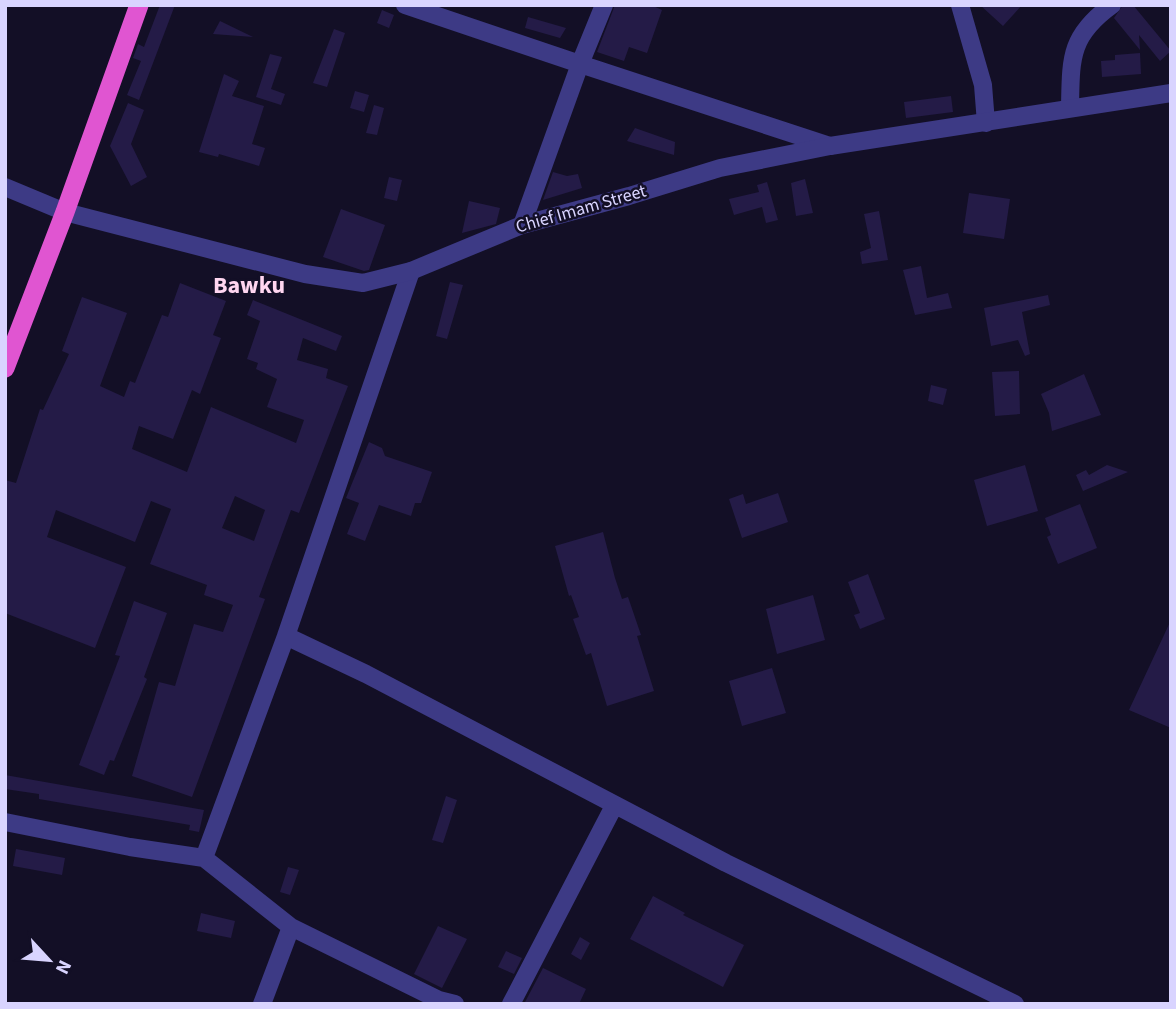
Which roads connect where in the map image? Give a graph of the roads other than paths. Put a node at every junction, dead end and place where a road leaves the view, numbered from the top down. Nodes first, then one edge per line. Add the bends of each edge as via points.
1 (139, 5) edge
2 (405, 5) edge
3 (604, 5) edge
4 (960, 5) edge
5 (1112, 5) edge
6 (580, 64) junction
7 (1171, 93) edge
8 (1070, 107) junction
9 (986, 123) junction
10 (830, 146) junction
11 (5, 187) edge
12 (65, 212) junction
13 (522, 225) junction
14 (411, 271) junction
15 (5, 368) edge
16 (286, 636) junction
17 (614, 806) junction
18 (5, 822) edge
19 (204, 858) junction
20 (291, 927) junction
21 (262, 1004) edge
22 (455, 1004) edge
23 (511, 1004) edge
24 (1015, 1004) edge

1 - 12 highway
2 - 6 street
3 - 6 street
4 - 9 street via 983,85
5 - 8 street via 1080,34 1071,55
6 - 10 street
6 - 13 street
7 - 8 street, Chief Imam Street
8 - 9 street, Chief Imam Street
9 - 10 street, Chief Imam Street
10 - 13 street, Chief Imam Street via 720,167
11 - 12 street, Chief Imam Street
12 - 14 street, Chief Imam Street via 312,275 363,283
12 - 15 highway
13 - 14 street, Chief Imam Street
14 - 16 street
16 - 17 street
16 - 19 street
17 - 23 street
17 - 24 street
18 - 19 street
19 - 20 street
20 - 21 street
20 - 22 street

